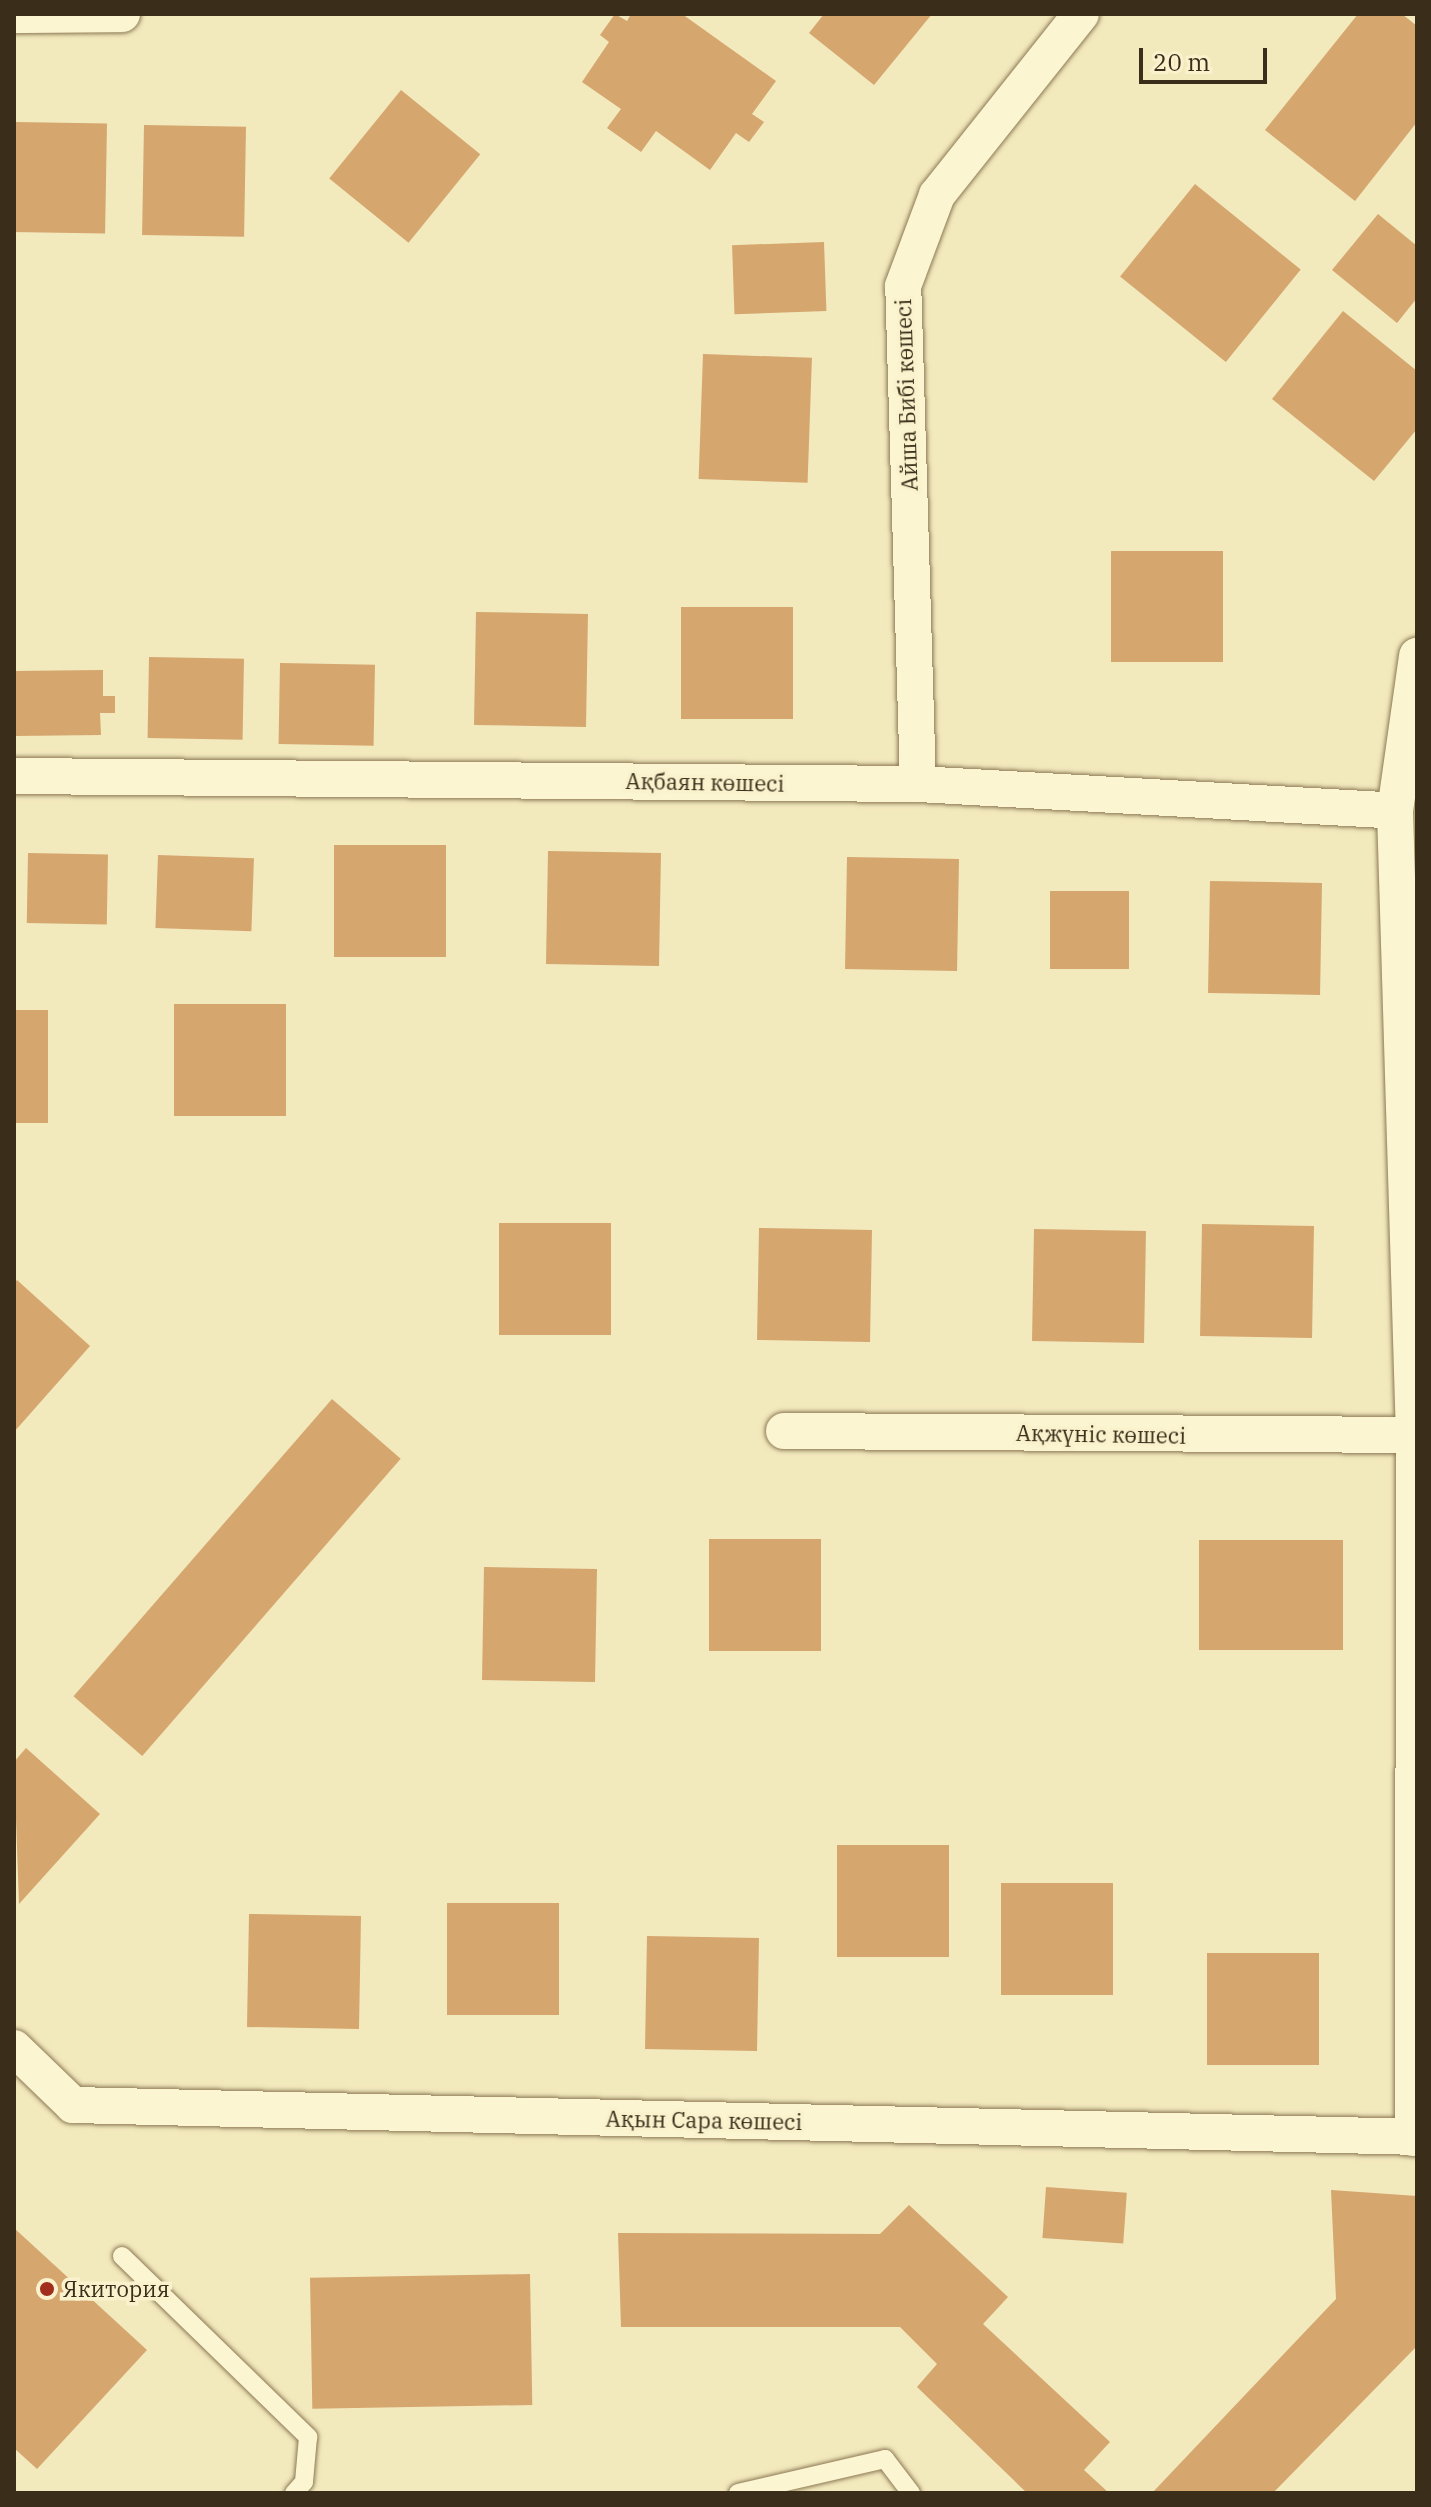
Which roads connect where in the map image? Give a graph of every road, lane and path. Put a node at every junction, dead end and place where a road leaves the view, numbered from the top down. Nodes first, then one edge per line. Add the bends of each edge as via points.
1 (122, 14) edge
2 (1081, 14) edge
3 (14, 15) edge
4 (1417, 656) edge
5 (14, 776) edge
6 (918, 784) junction
7 (1395, 811) junction
8 (784, 1431) dead end
9 (1416, 1436) edge
10 (14, 2048) edge
11 (1415, 2138) edge
12 (122, 2256) dead end
13 (294, 2493) edge
14 (738, 2493) edge
15 (911, 2493) edge

1 - 3 street
2 - 6 street, Айша Бибі көшесі via 937,195 903,286
4 - 7 street
5 - 6 street, Ақбаян көшесі
6 - 7 street, Ақбаян көшесі
7 - 9 street
8 - 9 street, Ақжүніс көшесі
9 - 11 street
10 - 11 street, Ақын Сара көшесі via 73,2105
12 - 13 lane via 308,2437 304,2482
14 - 15 lane via 885,2459

